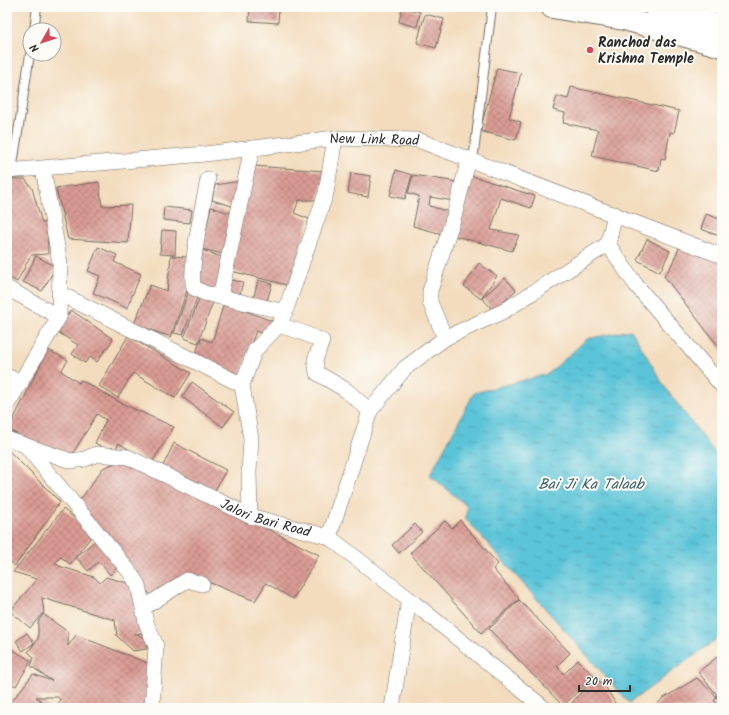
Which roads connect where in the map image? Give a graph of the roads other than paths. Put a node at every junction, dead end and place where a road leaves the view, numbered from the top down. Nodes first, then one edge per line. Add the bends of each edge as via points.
1 (37, 7) edge
2 (492, 7) edge
3 (552, 7) edge
4 (656, 7) edge
5 (580, 9) edge
6 (625, 13) edge
7 (35, 22) edge
8 (722, 26) edge
9 (722, 46) edge
10 (29, 62) edge
11 (335, 138) junction
12 (252, 148) junction
13 (471, 160) junction
14 (43, 169) junction
15 (10, 171) edge
16 (208, 179) dead end
17 (615, 214) junction
18 (608, 244) junction
19 (722, 256) edge
20 (7, 288) edge
21 (59, 293) junction
22 (220, 297) junction
23 (59, 317) junction
24 (282, 319) junction
25 (445, 338) junction
26 (7, 376) edge
27 (21, 382) junction
28 (242, 385) junction
29 (722, 386) edge
30 (7, 405) edge
31 (370, 411) junction
32 (7, 432) edge
33 (7, 439) edge
34 (27, 447) junction
35 (250, 516) junction
36 (329, 537) junction
37 (202, 584) dead end
38 (409, 599) junction
39 (143, 608) junction
40 (152, 708) edge
41 (392, 708) edge
42 (544, 708) edge

1 - 7 lane
2 - 13 lane
3 - 5 main road
4 - 8 main road
5 - 6 main road
6 - 9 main road
10 - 15 lane
11 - 12 street, New Link Road
11 - 13 street, New Link Road via 418,140
11 - 24 street via 326,193
12 - 14 street, New Link Road
12 - 22 street
13 - 17 street, New Link Road
13 - 25 street via 430,291 430,302
14 - 15 street, New Link Road
14 - 21 street via 60,263
16 - 22 street via 192,282 198,291
17 - 18 street
17 - 19 street, New Link Road
18 - 25 street via 504,311
18 - 29 street via 636,286
20 - 23 street
21 - 23 street
21 - 28 street
22 - 24 street
23 - 27 street
24 - 28 street via 255,350
24 - 31 street via 301,332 322,341 315,360 317,374 346,390
25 - 31 street via 406,368
26 - 27 street
27 - 30 street
28 - 35 street via 251,439
31 - 36 street
32 - 34 street
33 - 34 street, Jalori Bari Road
34 - 35 street, Jalori Bari Road via 71,461 97,454 128,457
34 - 39 street via 134,578 141,594
35 - 36 street, Jalori Bari Road
36 - 38 street, Jalori Bari Road
37 - 39 street via 187,580
38 - 41 street
38 - 42 street, Jalori Bari Road
39 - 40 street via 156,646

